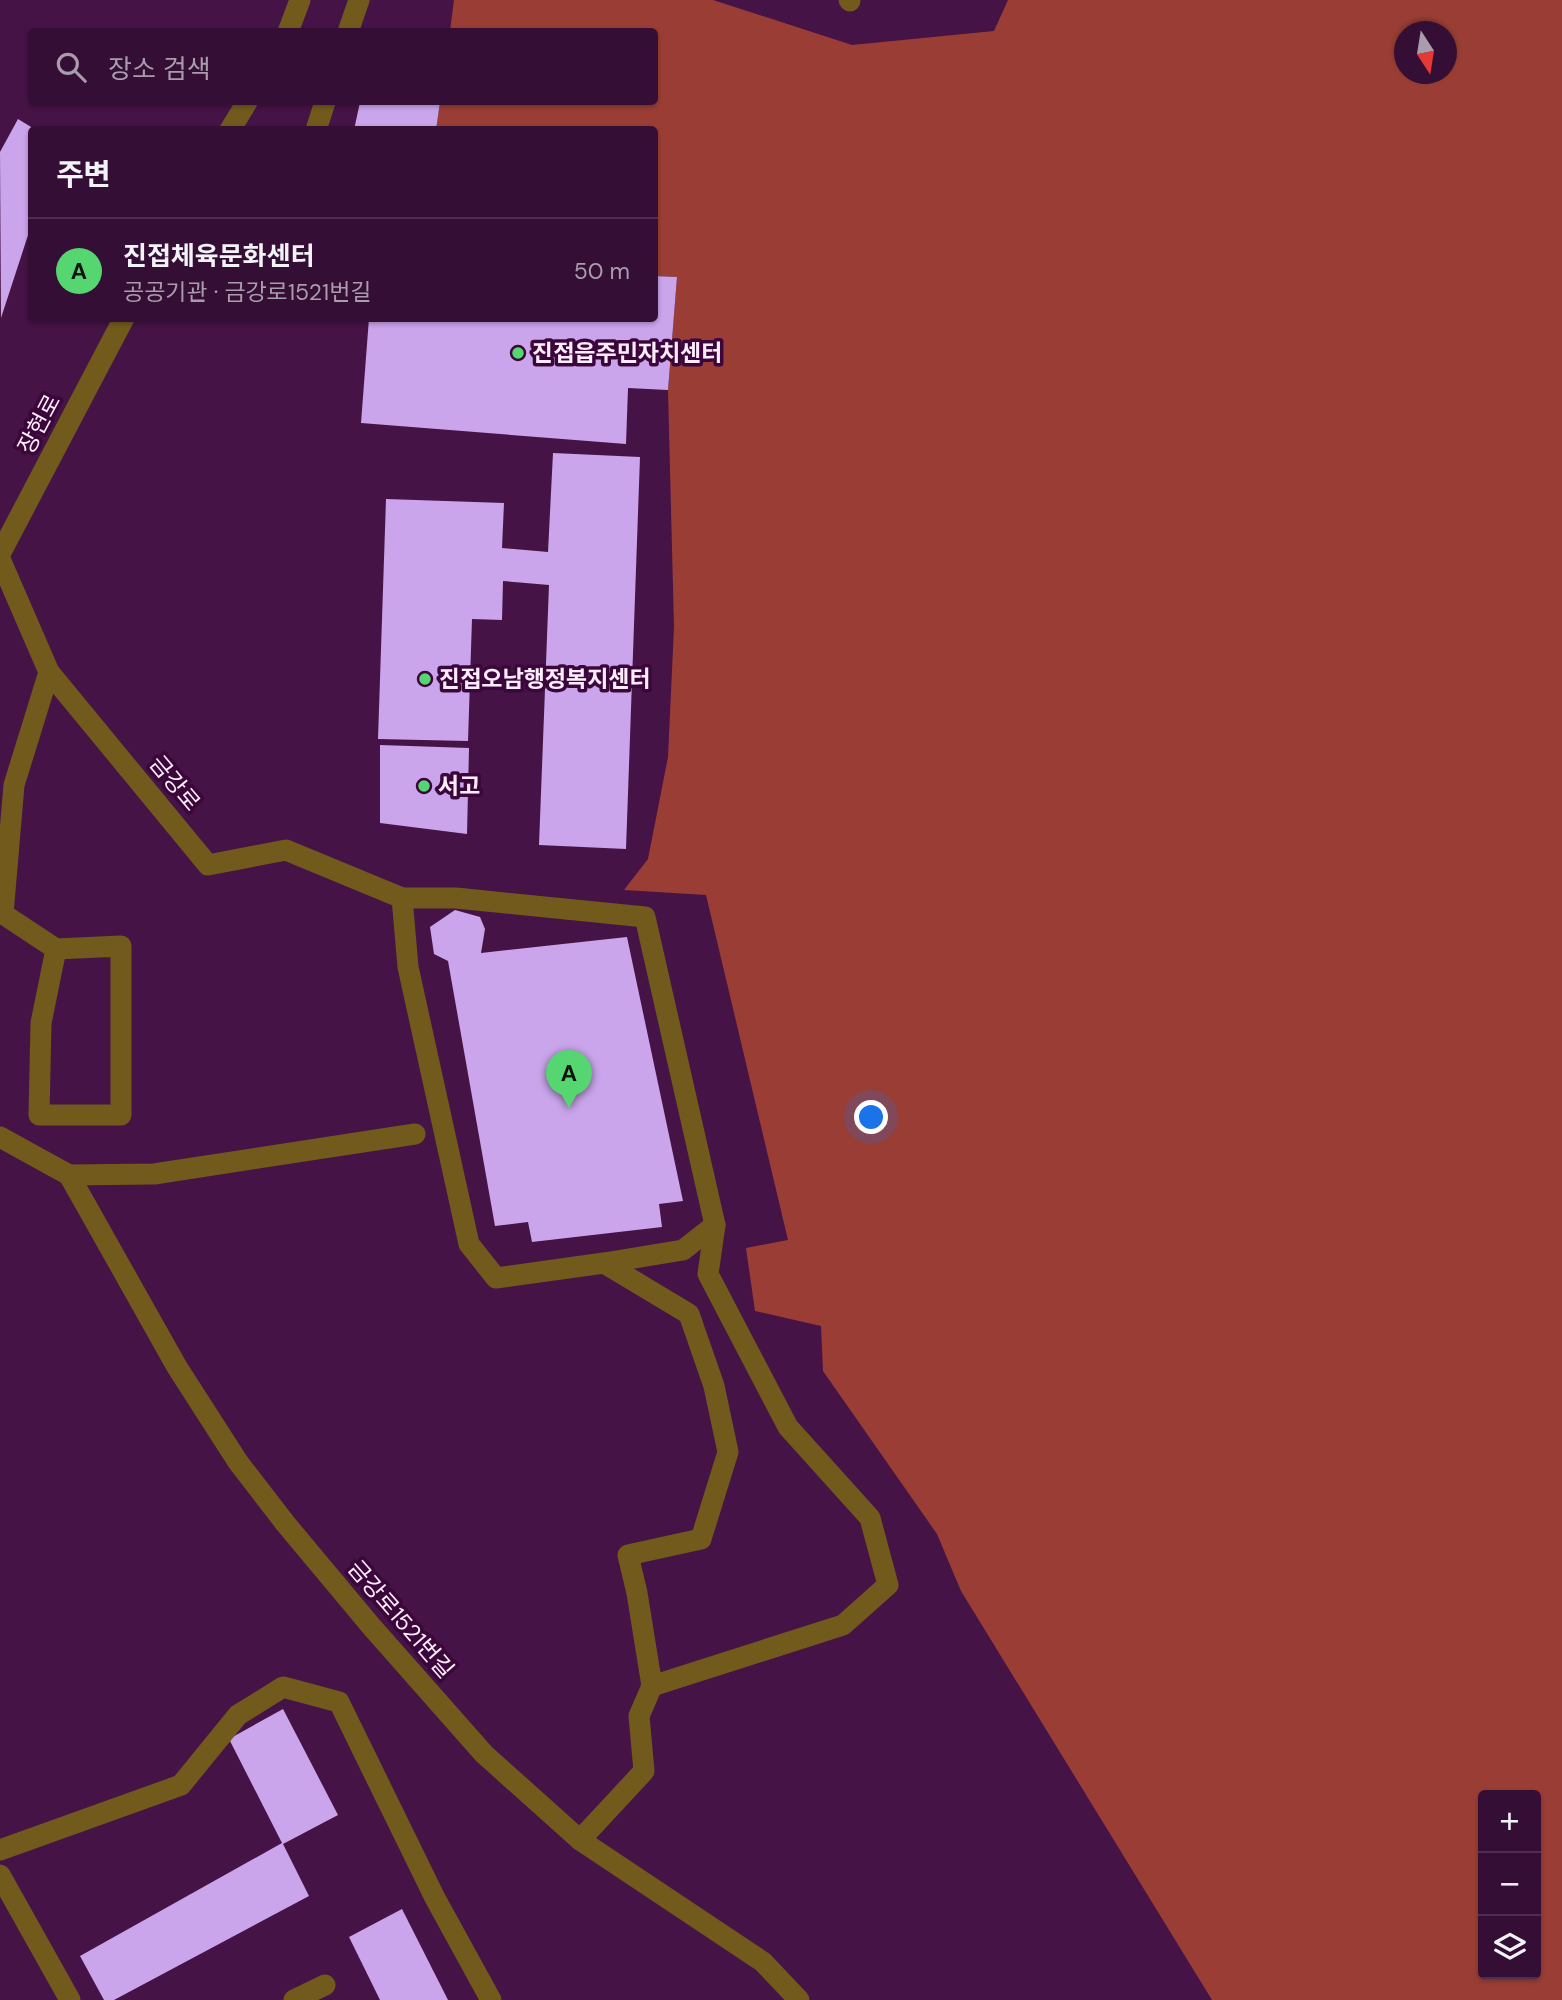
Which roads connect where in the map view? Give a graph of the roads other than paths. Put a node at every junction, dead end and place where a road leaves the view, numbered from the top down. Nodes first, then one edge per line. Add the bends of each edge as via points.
1 (300, 0) edge
2 (359, 0) edge
3 (290, 28) edge
4 (349, 28) edge
5 (245, 105) edge
6 (324, 105) edge
7 (232, 126) edge
8 (317, 126) edge
9 (122, 322) edge
10 (0, 554) edge
11 (0, 559) edge
12 (49, 673) junction
13 (402, 898) junction
14 (56, 949) junction
15 (415, 1134) dead end
16 (0, 1137) edge
17 (69, 1175) junction
18 (715, 1225) junction
19 (604, 1263) junction
20 (652, 1686) junction
21 (580, 1840) junction
22 (0, 1850) edge
23 (0, 1875) edge
24 (325, 1985) dead end
25 (70, 2000) edge
26 (293, 2000) edge
27 (491, 2000) edge
28 (799, 2000) edge

1 - 3 street
2 - 4 street
5 - 7 street
6 - 8 street
9 - 10 street, 장현로
11 - 12 street, 금강로
12 - 13 street, 금강로 via 208,865 286,850
12 - 14 street via 15,785 3,914
13 - 18 street via 457,898 645,917
13 - 19 street via 408,967 469,1244 496,1278
14 - 14 street via 41,1023 39,1115 121,1115 121,946
15 - 17 street via 154,1174
16 - 17 street
17 - 21 street, 금강로1521번길 via 177,1367 238,1462 363,1616 484,1754
18 - 19 street via 683,1250
18 - 20 street via 708,1274 788,1427 870,1518 888,1585 843,1625
19 - 20 street via 689,1314 714,1386 728,1452 701,1539 628,1555
20 - 21 street via 639,1716 643,1771
21 - 28 street, 금강로1521번길 via 763,1962
22 - 27 street via 181,1785 238,1715 283,1687 339,1703 435,1899
23 - 25 street
24 - 26 street

